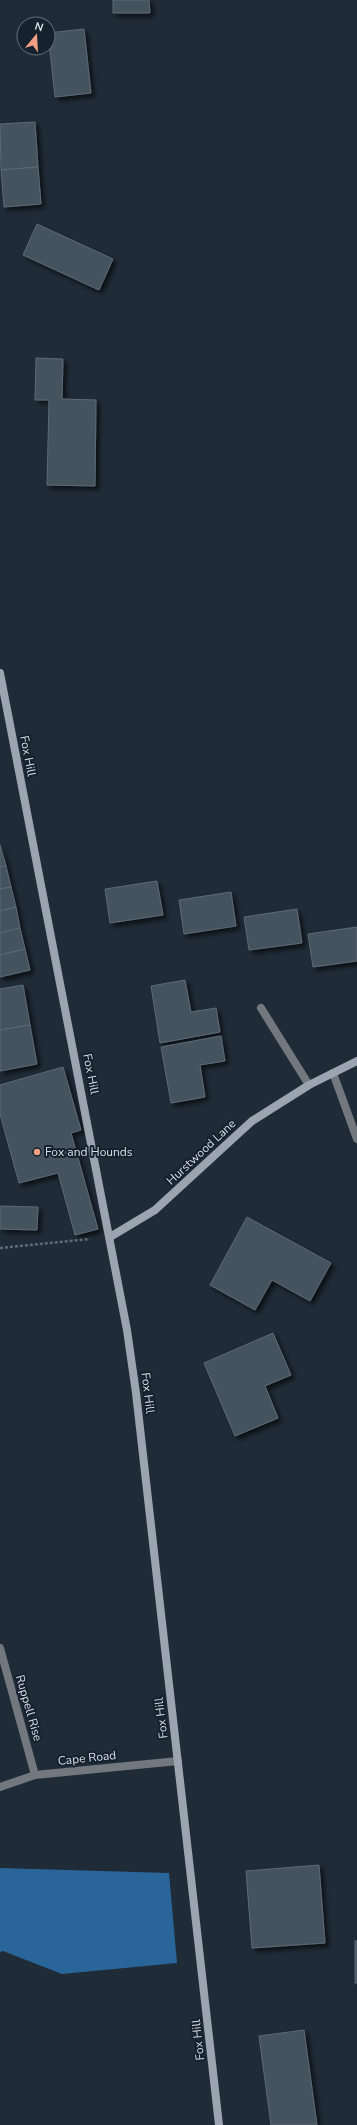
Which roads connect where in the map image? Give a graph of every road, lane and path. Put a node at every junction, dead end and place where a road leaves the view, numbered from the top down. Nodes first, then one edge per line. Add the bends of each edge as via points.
1 (0, 673) edge
2 (261, 1008) dead end
3 (357, 1061) edge
4 (333, 1073) junction
5 (309, 1085) junction
6 (357, 1139) edge
7 (110, 1237) junction
8 (0, 1248) edge
9 (0, 1648) edge
10 (178, 1761) junction
11 (35, 1775) junction
12 (0, 1787) edge
13 (219, 2125) edge

1 - 7 main road, Fox Hill
2 - 5 street
3 - 4 main road, Hurstwood Lane
4 - 5 main road, Hurstwood Lane
4 - 6 street
5 - 7 main road, Hurstwood Lane via 252,1121 155,1210
7 - 8 path
7 - 10 main road, Fox Hill via 136,1393
9 - 11 street, Ruppell Rise
10 - 11 street, Cape Road
10 - 13 main road, Fox Hill
11 - 12 street, Cape Road

